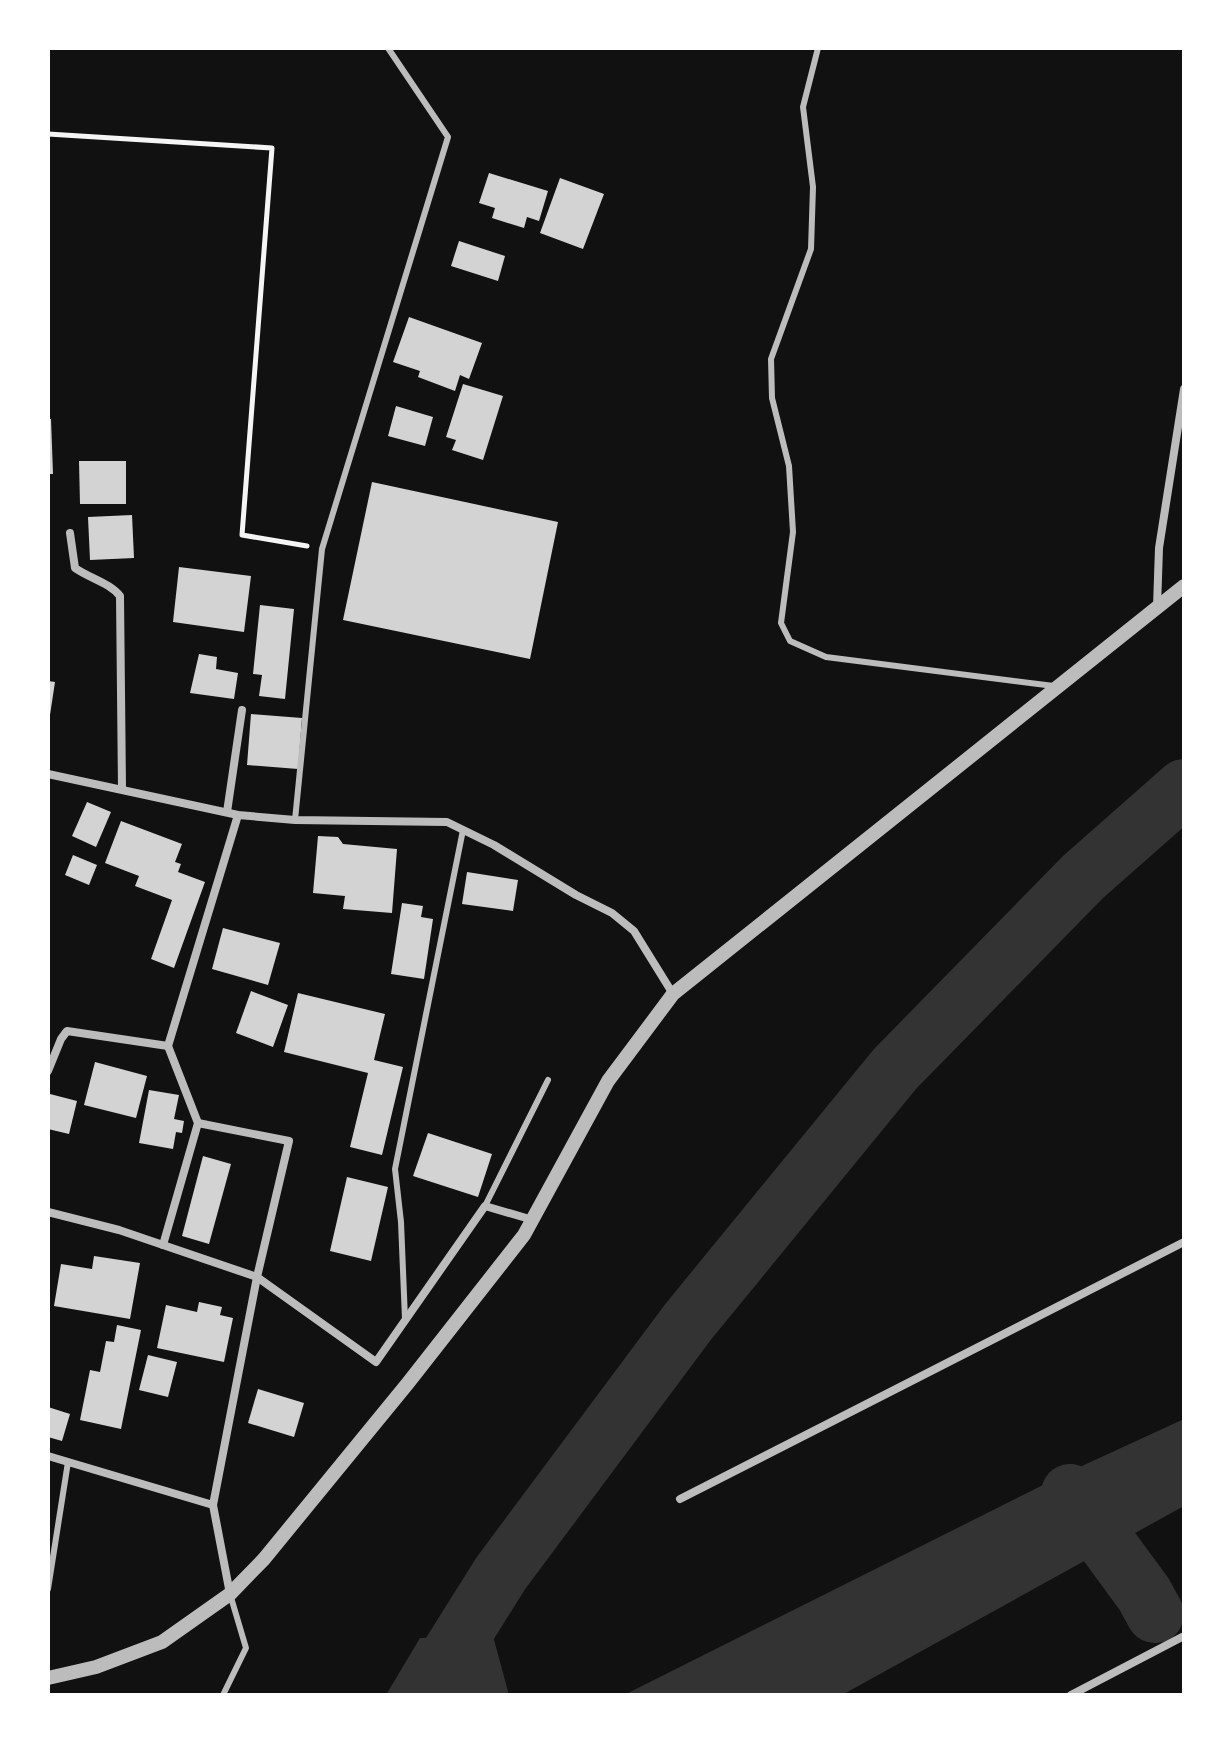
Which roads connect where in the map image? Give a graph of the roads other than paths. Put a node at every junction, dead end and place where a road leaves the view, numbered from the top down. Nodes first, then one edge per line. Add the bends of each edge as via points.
1 (388, 48) edge
2 (818, 48) edge
3 (1184, 389) edge
4 (70, 533) dead end
5 (1184, 586) edge
6 (1157, 608) junction
7 (1057, 687) junction
8 (242, 710) dead end
9 (48, 774) edge
10 (122, 788) junction
11 (227, 812) junction
12 (238, 815) junction
13 (295, 820) junction
14 (463, 830) junction
15 (673, 994) junction
16 (168, 1046) junction
17 (48, 1071) edge
18 (548, 1080) dead end
19 (198, 1123) junction
20 (485, 1206) junction
21 (48, 1212) edge
22 (533, 1220) junction
23 (1184, 1242) edge
24 (163, 1245) junction
25 (257, 1277) junction
26 (405, 1320) junction
27 (48, 1456) edge
28 (68, 1462) junction
29 (680, 1499) dead end
30 (213, 1505) junction
31 (48, 1589) edge
32 (230, 1594) junction
33 (1184, 1636) edge
34 (48, 1678) edge
35 (223, 1695) edge
36 (1071, 1695) edge

1 - 13 lane via 448,137 322,549
2 - 7 lane via 803,107 813,187 811,249 771,359 772,398 789,466 793,532 781,623 790,641 826,657
3 - 6 street via 1159,548
4 - 10 street via 75,568 120,596
5 - 6 street
6 - 7 street
7 - 15 street
8 - 11 street
9 - 10 street
10 - 11 street
11 - 12 street
12 - 13 street
12 - 16 street
13 - 14 street via 447,822
14 - 15 street via 612,913 634,931
14 - 26 lane via 395,1169
15 - 22 street via 608,1081
16 - 17 street via 67,1031
16 - 19 street
18 - 20 lane
19 - 24 street
19 - 25 street via 289,1141
20 - 22 street
20 - 26 street
21 - 24 street
22 - 32 street via 408,1383
23 - 29 street
24 - 25 street
25 - 26 street via 376,1362
25 - 30 street
27 - 28 street
28 - 30 street
28 - 31 lane
30 - 32 street
32 - 34 street via 162,1642
32 - 35 lane via 246,1648
33 - 36 street

